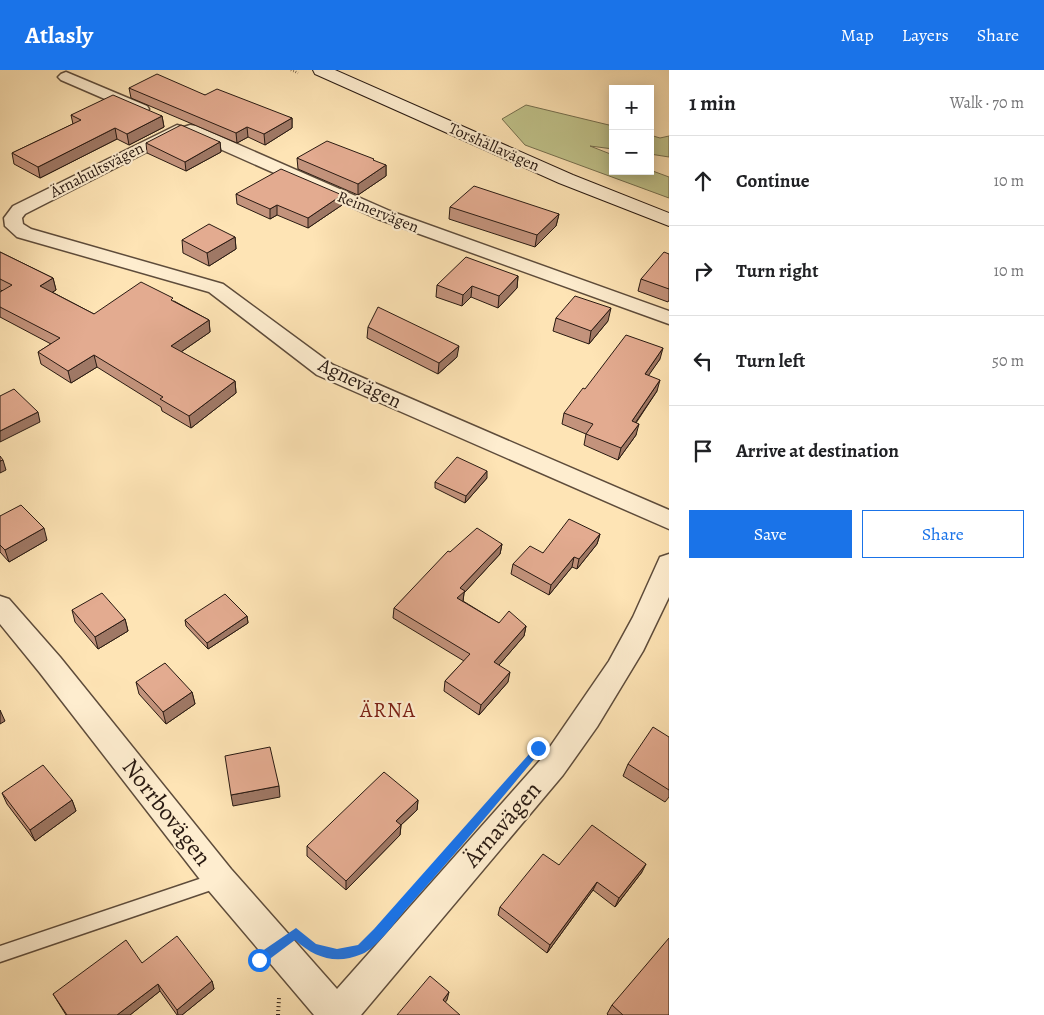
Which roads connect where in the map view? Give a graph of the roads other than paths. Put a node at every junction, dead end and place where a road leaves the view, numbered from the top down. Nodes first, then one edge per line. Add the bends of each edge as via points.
1 (321, 70) edge
2 (66, 77) dead end
3 (182, 127) junction
4 (14, 215) joint
5 (669, 220) edge
6 (669, 318) edge
7 (669, 520) edge
8 (669, 564) edge
9 (0, 606) edge
10 (220, 880) junction
11 (0, 954) edge
12 (338, 1015) edge

1 - 5 main road, Torshällavägen via 566,179
2 - 3 street, Reimervägen
3 - 4 street, Ärnahultsvägen via 28,204
3 - 6 street, Reimervägen via 384,215
4 - 7 street, Agnevägen via 14,226 24,233 216,288 325,370
8 - 12 street, Ärnavägen via 642,628 553,766
9 - 10 street, Norrbovägen
10 - 11 lane
10 - 12 street, Norrbovägen

